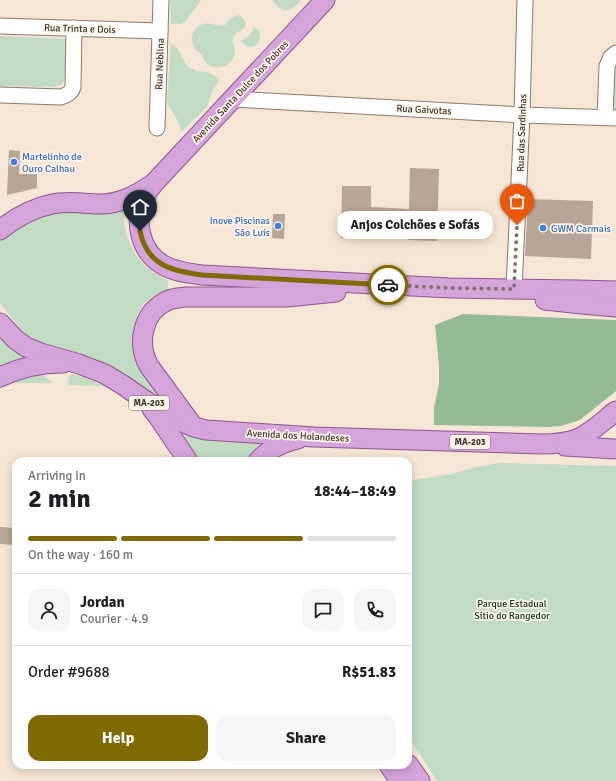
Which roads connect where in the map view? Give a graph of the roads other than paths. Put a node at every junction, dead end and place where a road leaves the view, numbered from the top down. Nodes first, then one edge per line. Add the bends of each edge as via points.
1 (161, 0) edge
2 (325, 0) edge
3 (525, 0) edge
4 (0, 26) edge
5 (74, 28) junction
6 (160, 31) junction
7 (616, 54) edge
8 (0, 95) edge
9 (232, 99) junction
10 (522, 114) junction
11 (610, 118) edge
12 (157, 128) dead end
13 (155, 182) junction
14 (0, 230) edge
15 (397, 286) junction
16 (450, 288) junction
17 (514, 289) junction
18 (616, 291) edge
19 (616, 307) edge
20 (0, 323) edge
21 (79, 364) junction
22 (0, 377) edge
23 (140, 396) junction
24 (616, 411) edge
25 (194, 427) junction
26 (314, 437) junction
27 (542, 444) junction
28 (616, 449) edge
29 (185, 457) edge
30 (262, 457) edge
31 (392, 769) edge
32 (412, 769) edge
33 (400, 781) edge
34 (420, 781) edge

1 - 6 street, Rua Neblina
2 - 9 main road, Avenida Santa Dulce dos Pobres
3 - 10 street, Rua das Sardinhas
4 - 5 street, Rua Trinta e Dois
5 - 6 street, Rua Trinta e Dois
5 - 8 street via 73,87 69,94 61,97
6 - 12 street, Rua Neblina
7 - 11 street via 611,57 607,66
9 - 10 street, Rua Gaivotas
9 - 13 main road, Avenida Santa Dulce dos Pobres
10 - 11 street, Rua Gaivotas
10 - 17 street, Rua das Sardinhas
13 - 14 main road via 125,200 112,203 61,203 45,206 23,215
13 - 15 main road via 142,205 140,231 149,252 168,268 202,275
15 - 16 main road
15 - 25 main road via 287,297 184,297 169,300 157,307 143,332 144,355 149,366
16 - 17 main road
16 - 19 main road
17 - 18 main road
20 - 21 main road, Avenida dos Holandeses / MA-203 via 26,347
21 - 22 main road via 36,366
21 - 23 main road, Avenida dos Holandeses / MA-203 via 114,379
23 - 25 main road, Avenida dos Holandeses / MA-203 via 168,416
23 - 29 main road via 157,415
24 - 27 main road, Avenida dos Holandeses / MA-203 via 585,435 562,443
25 - 26 main road, Avenida dos Holandeses / MA-203
26 - 27 main road, Avenida dos Holandeses / MA-203
26 - 30 main road via 281,444
27 - 28 main road
31 - 33 main road
32 - 34 main road

